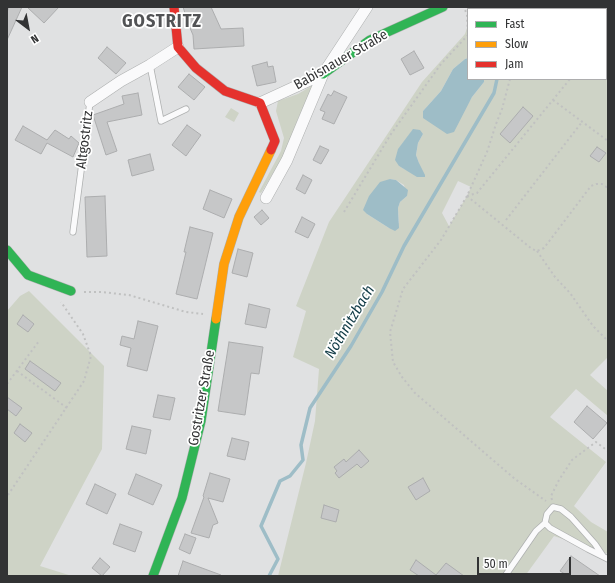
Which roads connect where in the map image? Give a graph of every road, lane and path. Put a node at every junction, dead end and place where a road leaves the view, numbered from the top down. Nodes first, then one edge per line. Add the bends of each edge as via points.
1 (174, 7) edge
2 (367, 7) edge
3 (443, 7) edge
4 (467, 36) edge
5 (178, 47) junction
6 (150, 65) junction
7 (323, 74) junction
8 (569, 80) edge
9 (510, 81) edge
10 (554, 100) junction
11 (90, 102) joint
12 (260, 103) junction
13 (186, 109) dead end
14 (582, 122) junction
15 (608, 141) edge
16 (608, 188) edge
17 (467, 196) junction
18 (266, 198) dead end
19 (344, 212) dead end
20 (506, 220) dead end
21 (74, 232) dead end
22 (7, 250) edge
23 (537, 251) junction
24 (70, 291) joint
25 (61, 302) dead end
26 (216, 316) junction
27 (40, 340) dead end
28 (608, 341) edge
29 (17, 371) junction
30 (7, 384) edge
31 (67, 408) junction
32 (608, 451) edge
33 (8, 495) edge
34 (553, 507) junction
35 (545, 523) junction
36 (606, 558) edge
37 (153, 576) edge
38 (505, 576) edge

1 - 5 street
2 - 7 street
3 - 7 street, Babisnauer Straße via 370,40
4 - 19 path via 441,64 391,134
5 - 6 street, Altgostritz
5 - 12 street via 196,68 225,91
6 - 11 street, Altgostritz
6 - 13 lane via 161,121
7 - 12 street, Babisnauer Straße
7 - 18 street via 287,160
8 - 10 path
9 - 17 path via 487,152
10 - 14 path
10 - 17 path via 477,193
11 - 21 lane, Altgostritz
12 - 26 street, Gostritzer Straße via 275,141 239,217 224,264
14 - 15 path
14 - 20 path
16 - 23 path via 602,184 590,186 544,248
17 - 23 path
17 - 34 path via 441,240 403,289 390,332 393,362 415,392 515,479
22 - 24 street via 28,275
23 - 28 path via 593,326
24 - 26 path via 129,295 186,312
25 - 31 path via 83,334 91,356 84,381
26 - 37 street, Gostritzer Straße via 201,421 182,498
27 - 29 path
29 - 30 path
29 - 31 path
31 - 33 path
32 - 34 path via 596,442 572,460 551,496
34 - 35 lane via 547,514
34 - 36 lane via 571,518
35 - 36 lane via 562,536
35 - 38 lane via 536,531

